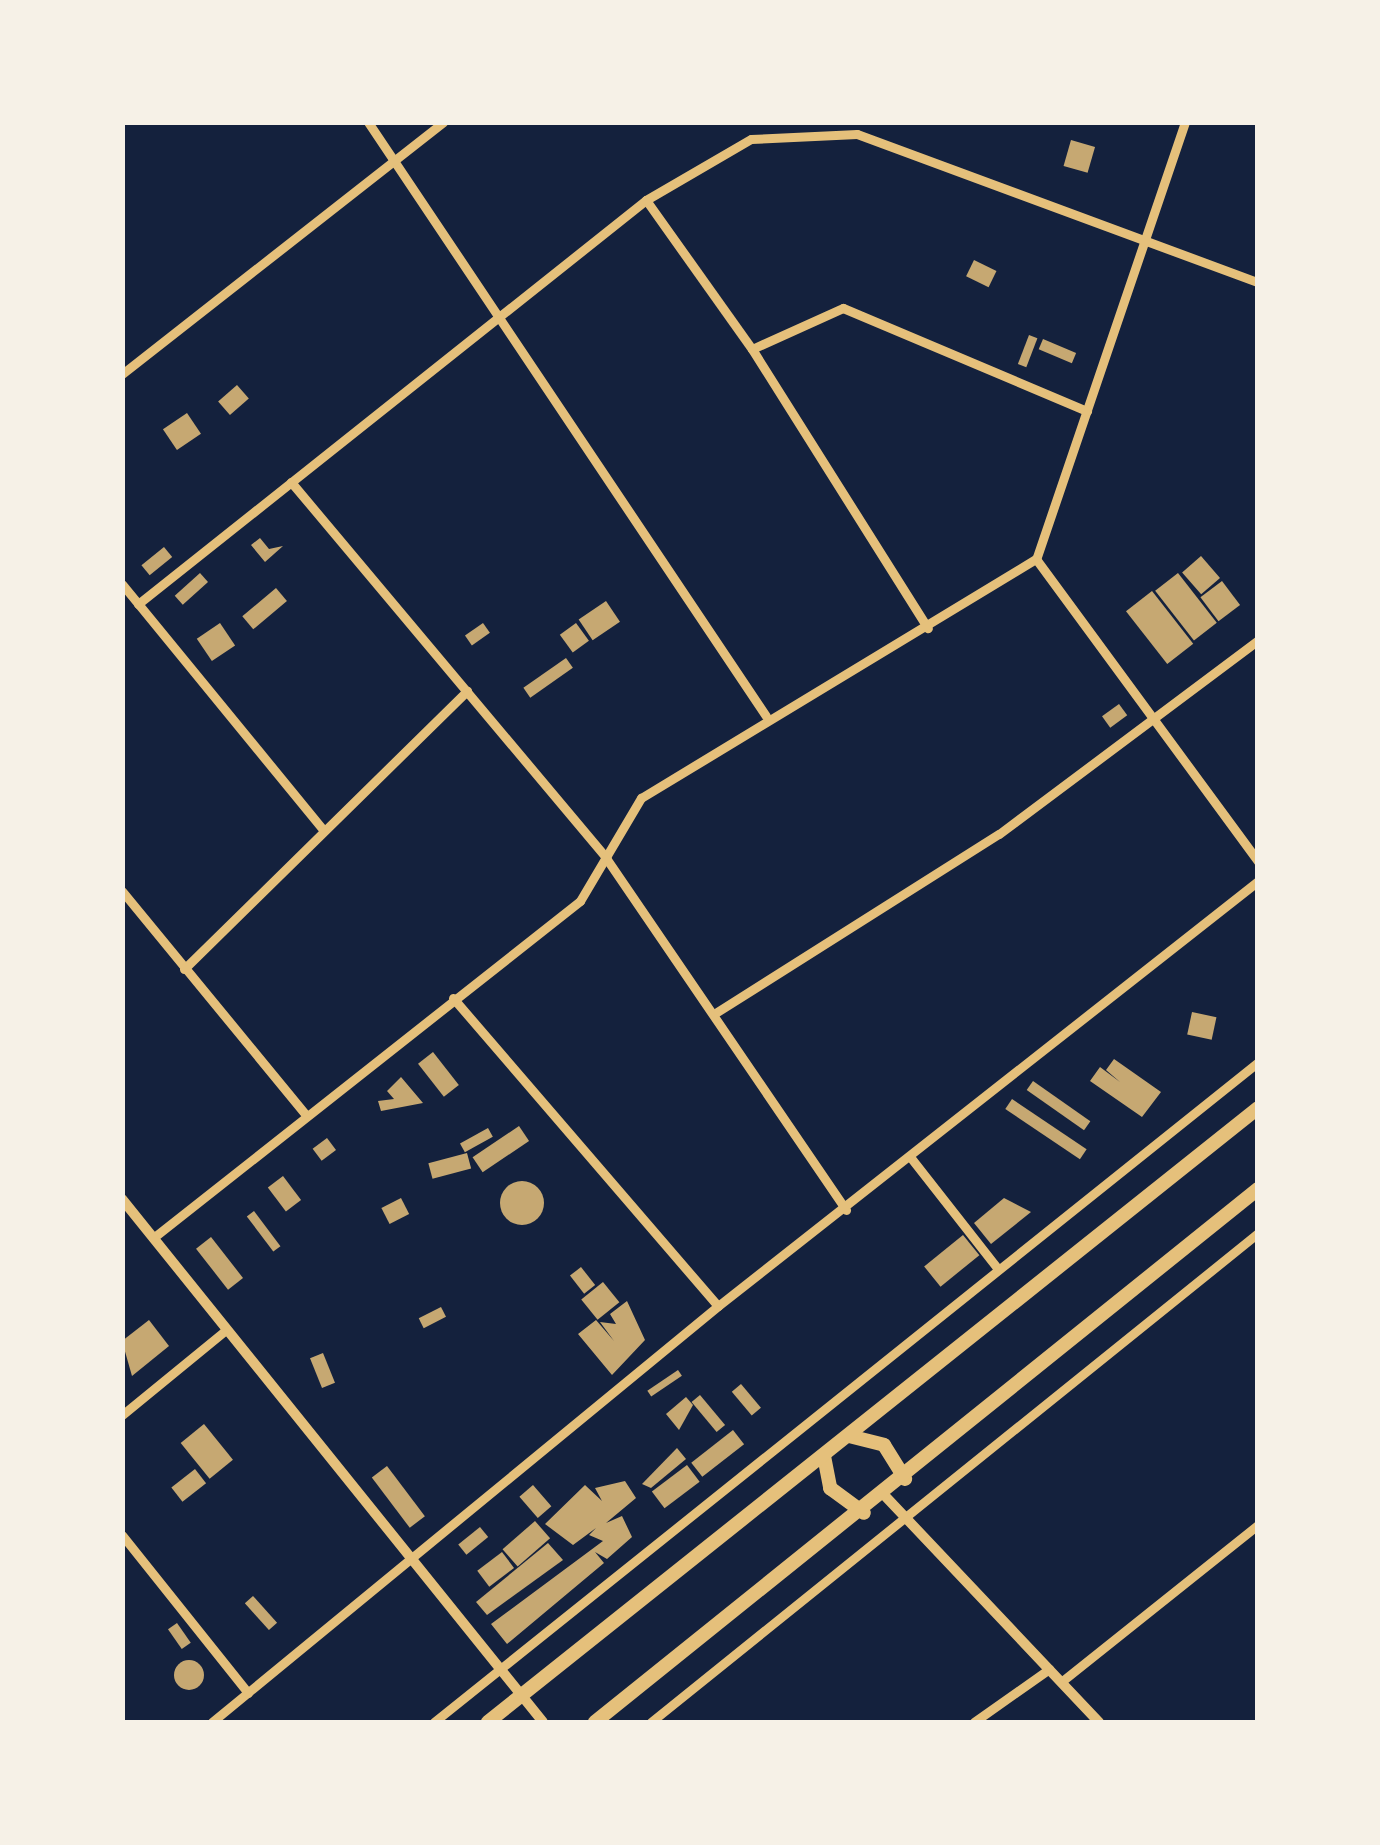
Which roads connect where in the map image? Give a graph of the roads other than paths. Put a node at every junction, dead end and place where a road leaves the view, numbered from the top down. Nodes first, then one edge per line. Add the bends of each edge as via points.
1 (368, 122) edge
2 (442, 122) edge
3 (1185, 122) edge
4 (393, 161) junction
5 (646, 200) junction
6 (1143, 240) junction
7 (1258, 282) edge
8 (496, 320) junction
9 (752, 348) junction
10 (122, 374) edge
11 (1087, 411) junction
12 (291, 482) junction
13 (1036, 559) junction
14 (122, 584) edge
15 (138, 604) junction
16 (928, 628) junction
17 (1258, 640) edge
18 (467, 691) junction
19 (766, 716) junction
20 (1155, 718) junction
21 (322, 828) junction
22 (606, 858) junction
23 (1258, 861) edge
24 (1258, 882) edge
25 (122, 892) edge
26 (184, 970) junction
27 (453, 998) junction
28 (717, 1012) junction
29 (1258, 1062) edge
30 (1258, 1108) edge
31 (307, 1116) junction
32 (911, 1158) junction
33 (1258, 1189) edge
34 (122, 1200) edge
35 (846, 1210) junction
36 (1258, 1233) edge
37 (153, 1238) junction
38 (998, 1269) junction
39 (718, 1306) junction
40 (226, 1330) junction
41 (122, 1414) edge
42 (850, 1436) junction
43 (824, 1456) junction
44 (905, 1479) junction
45 (886, 1497) junction
46 (864, 1512) junction
47 (903, 1515) junction
48 (1258, 1525) edge
49 (122, 1535) edge
50 (411, 1562) junction
51 (502, 1668) junction
52 (1048, 1668) junction
53 (1060, 1682) junction
54 (248, 1693) junction
55 (524, 1693) junction
56 (212, 1722) edge
57 (434, 1722) edge
58 (488, 1722) edge
59 (544, 1722) edge
60 (595, 1722) edge
61 (651, 1722) edge
62 (974, 1722) edge
63 (1099, 1722) edge

1 - 4 street
2 - 4 street
3 - 6 street
4 - 8 street
4 - 10 street
5 - 6 street via 739,143 844,132
5 - 8 street
5 - 9 street
6 - 7 street
6 - 11 street
8 - 12 street
8 - 19 street
9 - 11 street via 844,308
9 - 16 street
11 - 13 street
12 - 15 street
12 - 18 street
13 - 16 street
13 - 20 street
14 - 15 street
15 - 21 street
16 - 19 street
17 - 20 street
18 - 21 street
18 - 22 street
19 - 22 street via 641,798
20 - 23 street
20 - 28 street via 999,834
21 - 26 street
22 - 27 street via 580,901
22 - 28 street
24 - 32 street
25 - 26 street
26 - 31 street
27 - 31 street
27 - 39 street
28 - 35 street
29 - 38 street
30 - 42 highway
31 - 37 street
32 - 35 street
32 - 38 street
33 - 44 highway
34 - 37 street
35 - 39 street
36 - 47 street
37 - 40 street
38 - 51 street
39 - 50 street
40 - 41 street
40 - 50 street
42 - 43 highway
42 - 44 highway via 884,1445
43 - 46 highway via 830,1488
43 - 55 highway
44 - 45 highway
45 - 46 highway
45 - 47 street
46 - 60 highway
47 - 52 street
47 - 61 street
48 - 53 street
49 - 54 street
50 - 51 street
50 - 54 street
51 - 55 street
51 - 57 street
52 - 53 street
52 - 62 street
53 - 63 street
54 - 56 street
55 - 58 highway
55 - 59 street

